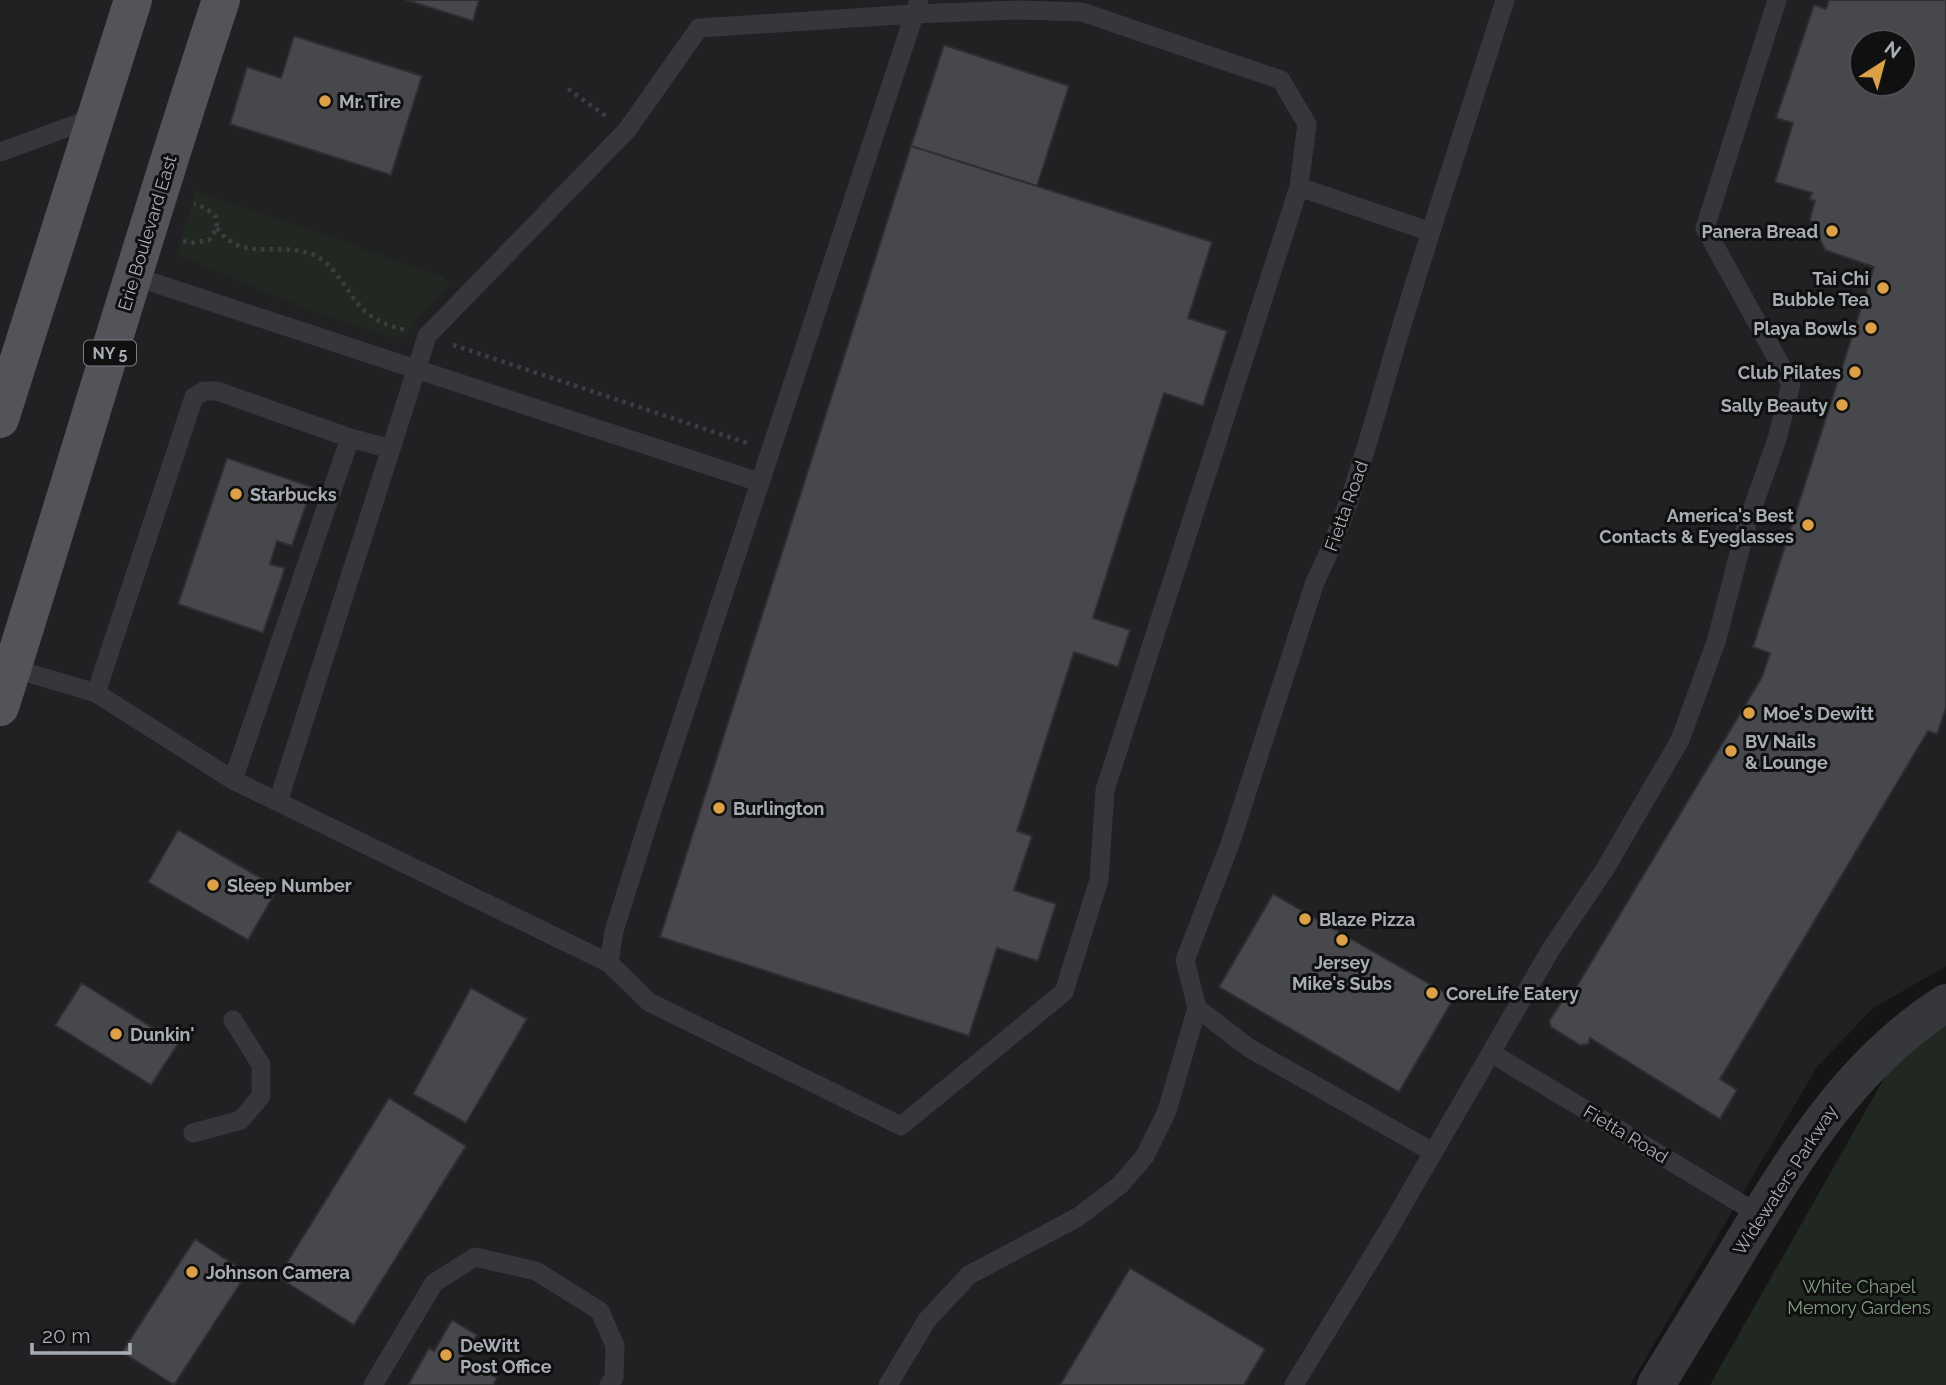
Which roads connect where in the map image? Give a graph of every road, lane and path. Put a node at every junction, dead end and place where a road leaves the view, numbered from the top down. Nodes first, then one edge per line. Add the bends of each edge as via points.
1 (133, 0) edge
2 (221, 0) edge
3 (1505, 0) edge
4 (1777, 0) edge
5 (917, 7) edge
6 (568, 89) dead end
7 (605, 115) dead end
8 (96, 117) junction
9 (0, 152) edge
10 (1299, 187) junction
11 (194, 204) dead end
12 (217, 228) junction
13 (1432, 232) junction
14 (183, 241) dead end
15 (133, 276) junction
16 (427, 336) junction
17 (416, 370) junction
18 (0, 419) edge
19 (350, 438) junction
20 (391, 449) junction
21 (769, 451) junction
22 (759, 482) junction
23 (12, 668) junction
24 (96, 693) junction
25 (0, 707) edge
26 (233, 780) junction
27 (278, 802) junction
28 (609, 963) junction
29 (1946, 1003) edge
30 (1197, 1008) junction
31 (233, 1020) dead end
32 (1491, 1053) junction
33 (193, 1133) dead end
34 (1431, 1151) junction
35 (1760, 1214) junction
36 (373, 1385) edge
37 (609, 1385) edge
38 (888, 1385) edge
39 (1294, 1385) edge
40 (1656, 1385) edge

1 - 8 main road
2 - 15 main road, Erie Boulevard East / NY 5
3 - 13 lane, Fietta Road
4 - 32 lane via 1705,228 1790,384 1777,439 1746,527 1716,642 1680,740
5 - 10 lane via 1082,12 1282,80 1307,124
5 - 16 lane via 699,28 627,130
5 - 21 lane
6 - 7 path
8 - 9 lane
8 - 18 main road
10 - 13 lane
10 - 28 lane via 1105,790 1099,880 1064,992 901,1126 649,1002
11 - 12 path via 216,217
12 - 14 path via 209,240
12 - 16 path via 227,243 311,254 327,265 365,312 383,324
13 - 30 lane, Fietta Road via 1356,485 1315,582 1230,844 1185,960
15 - 17 lane
15 - 23 main road, Erie Boulevard East / NY 5
16 - 17 lane
16 - 21 path
17 - 20 lane
17 - 22 lane
19 - 20 lane
19 - 24 lane via 217,391 194,397
19 - 26 lane
20 - 27 lane
21 - 22 lane
22 - 28 lane via 614,931
23 - 24 lane
23 - 25 main road, Erie Boulevard East / NY 5
24 - 26 lane
26 - 27 lane
27 - 28 lane
29 - 35 street, Widewaters Parkway via 1891,1042 1847,1087
30 - 34 lane via 1249,1048
30 - 38 lane via 1167,1111 1145,1157 1120,1185 1078,1217 968,1275 927,1320
31 - 33 lane via 261,1065 261,1096 241,1120
32 - 34 lane
32 - 35 lane, Fietta Road
34 - 39 lane
35 - 40 street, Widewaters Parkway
36 - 37 lane via 434,1283 475,1258 536,1271 600,1311 615,1346 614,1377

